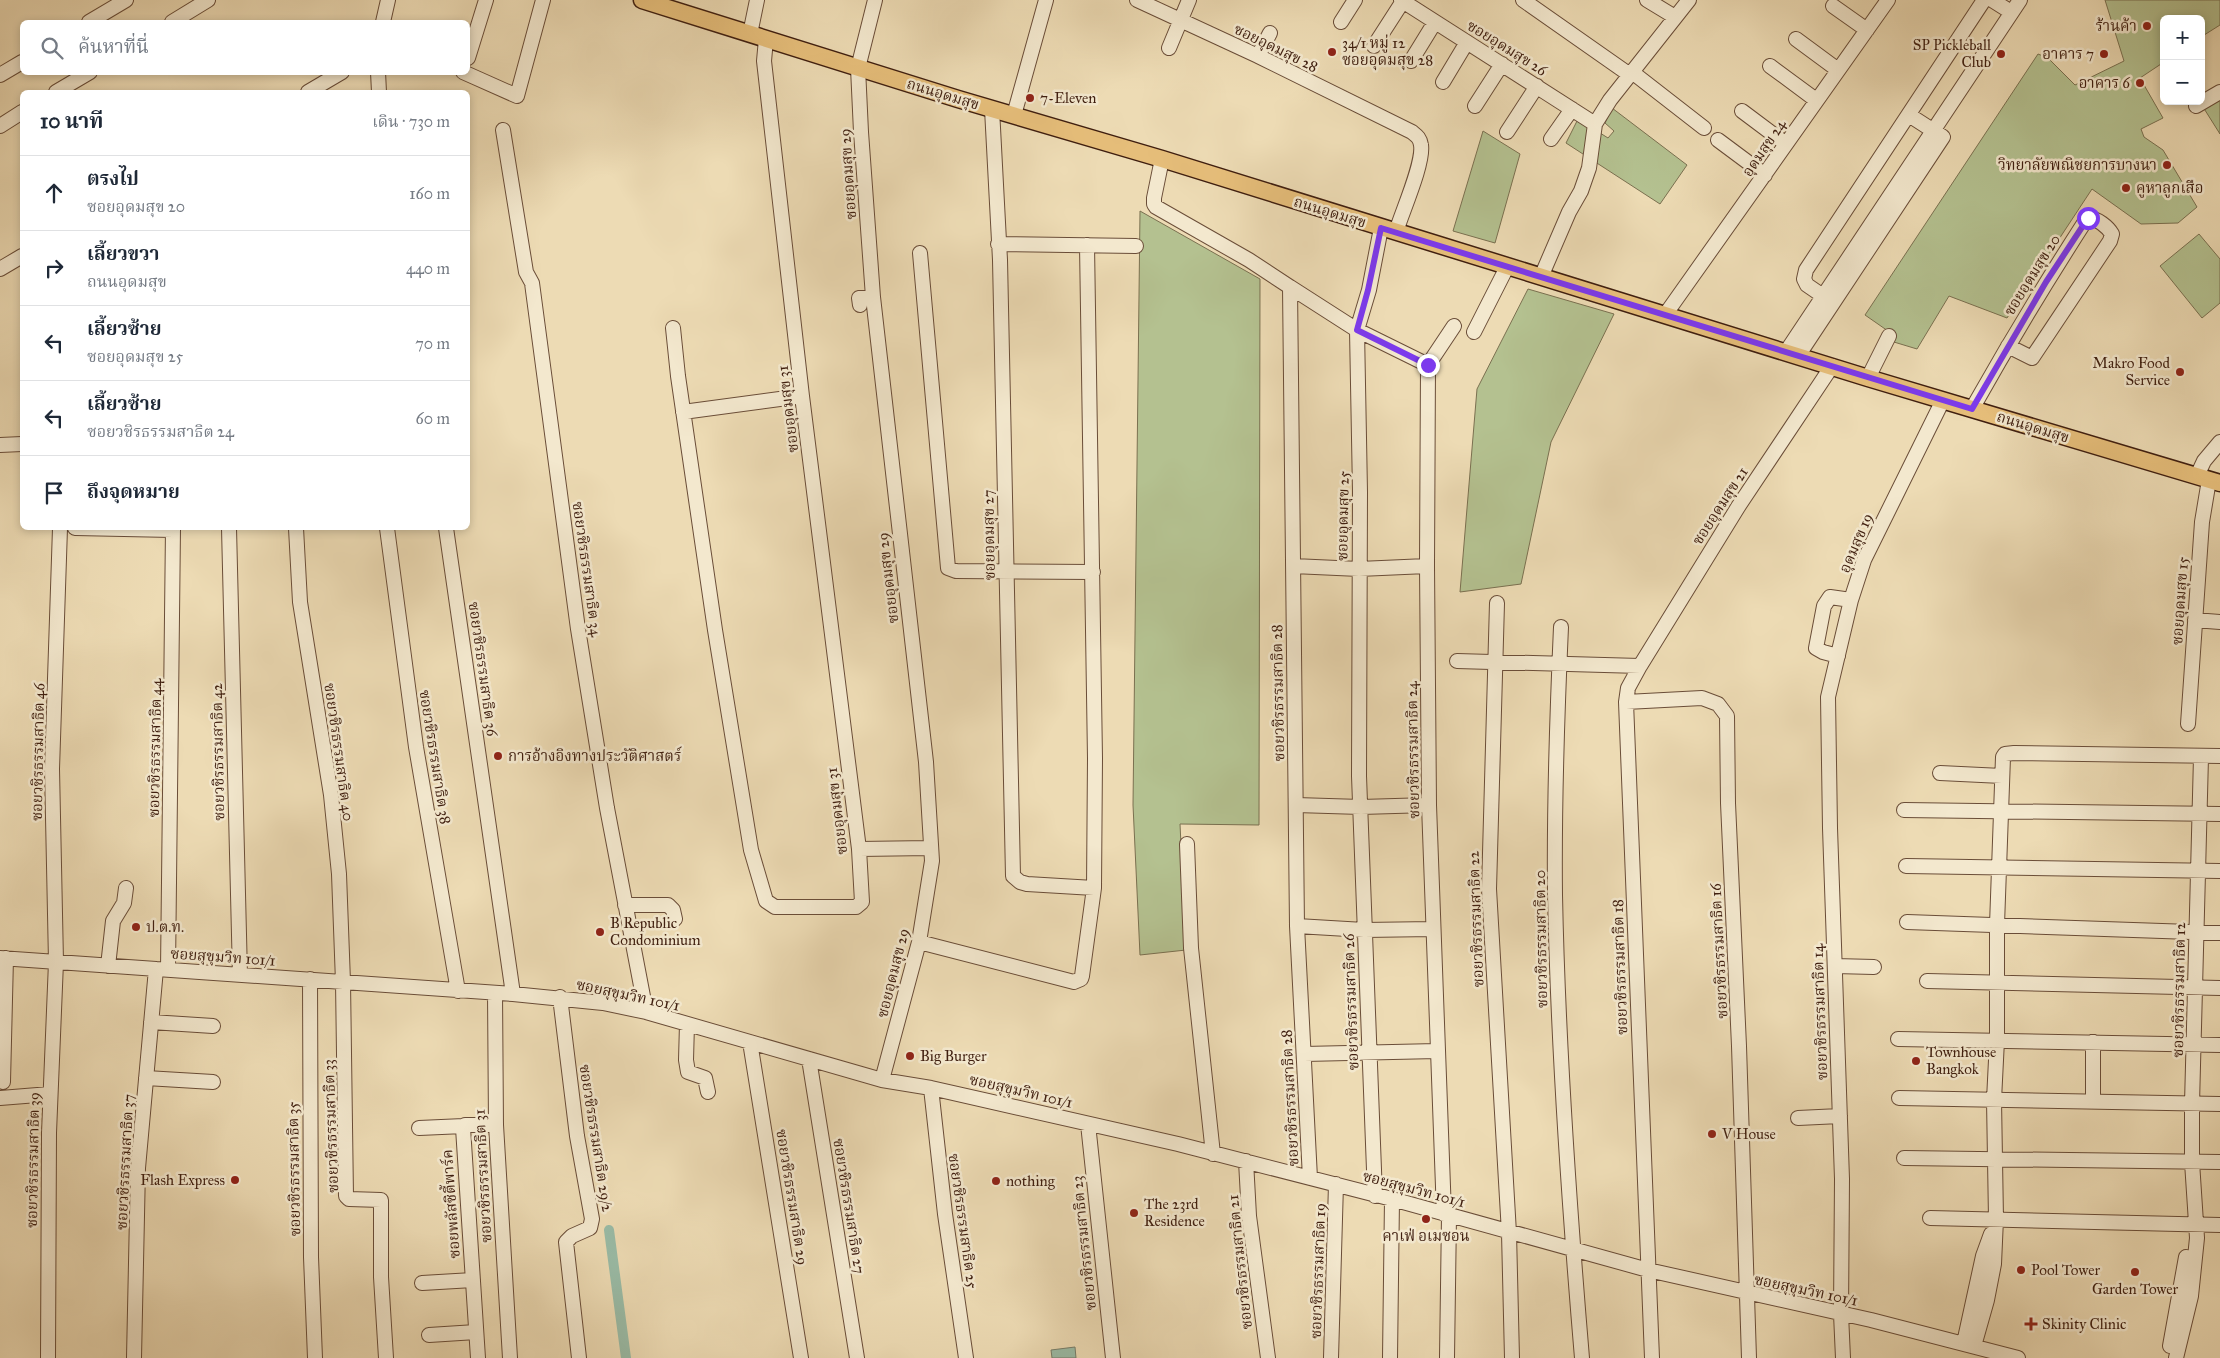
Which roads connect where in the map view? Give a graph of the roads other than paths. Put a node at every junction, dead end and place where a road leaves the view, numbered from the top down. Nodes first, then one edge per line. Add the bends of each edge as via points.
1 (126, 0) edge
2 (208, 0) edge
3 (388, 0) edge
4 (486, 0) edge
5 (544, 0) edge
6 (642, 0) edge
7 (757, 0) edge
8 (875, 0) edge
9 (1046, 0) edge
10 (1137, 0) edge
11 (1189, 0) edge
12 (1355, 0) edge
13 (1402, 0) edge
14 (1647, 0) edge
15 (1689, 0) edge
16 (1888, 0) edge
17 (1984, 0) edge
18 (1992, 0) edge
19 (2020, 0) edge
20 (1525, 1) edge
21 (1833, 6) dead end
22 (2011, 12) junction
23 (1675, 17) junction
24 (92, 20) edge
25 (175, 20) edge
26 (383, 20) edge
27 (1179, 20) junction
28 (1341, 22) dead end
29 (1435, 22) junction
30 (1867, 30) junction
31 (1270, 33) dead end
32 (750, 34) junction
33 (766, 39) junction
34 (1796, 39) dead end
35 (1467, 42) junction
36 (1374, 46) dead end
37 (1170, 48) dead end
38 (470, 52) edge
39 (1258, 56) junction
40 (1411, 61) dead end
41 (20, 63) edge
42 (1502, 64) junction
43 (1770, 66) dead end
44 (858, 68) junction
45 (1838, 70) junction
46 (1631, 74) junction
47 (0, 75) edge
48 (85, 75) edge
49 (337, 75) edge
50 (378, 75) edge
51 (470, 75) edge
52 (1443, 82) dead end
53 (1537, 86) junction
54 (59, 90) edge
55 (311, 90) edge
56 (380, 90) edge
57 (2220, 92) edge
58 (1816, 100) junction
59 (1475, 106) dead end
60 (2196, 106) dead end
61 (992, 109) junction
62 (1572, 109) junction
63 (1742, 111) dead end
64 (20, 113) edge
65 (1014, 115) junction
66 (1909, 115) junction
67 (1595, 124) junction
68 (0, 126) edge
69 (1704, 128) dead end
70 (503, 130) dead end
71 (1932, 131) junction
72 (1507, 132) dead end
73 (1551, 139) dead end
74 (1718, 140) dead end
75 (1786, 144) junction
76 (1162, 159) junction
77 (1765, 175) junction
78 (1388, 230) junction
79 (998, 244) junction
80 (1088, 245) junction
81 (1136, 246) dead end
82 (920, 253) dead end
83 (20, 257) edge
84 (1507, 267) junction
85 (0, 269) edge
86 (1541, 277) junction
87 (1290, 287) junction
88 (873, 297) junction
89 (1824, 301) junction
90 (860, 305) dead end
91 (1665, 314) junction
92 (1454, 326) dead end
93 (673, 328) dead end
94 (1357, 330) junction
95 (1474, 332) dead end
96 (1889, 336) dead end
97 (2008, 346) junction
98 (1792, 354) junction
99 (1428, 365) junction
100 (1832, 366) junction
101 (1868, 378) junction
102 (802, 396) junction
103 (1943, 400) junction
104 (1972, 409) junction
105 (683, 412) junction
106 (2220, 442) edge
107 (20, 444) edge
108 (0, 445) edge
109 (2209, 480) edge
110 (60, 530) edge
111 (173, 530) edge
112 (229, 530) edge
113 (296, 530) edge
114 (387, 530) edge
115 (446, 530) edge
116 (1293, 566) junction
117 (1427, 566) junction
118 (1359, 569) junction
119 (1006, 571) junction
120 (1093, 572) junction
121 (1851, 600) junction
122 (1497, 603) dead end
123 (2195, 620) junction
124 (2220, 622) edge
125 (1560, 627) dead end
126 (1838, 656) junction
127 (1457, 661) dead end
128 (1496, 661) junction
129 (1559, 665) junction
130 (1640, 666) junction
131 (1626, 702) junction
132 (1828, 710) joint
133 (2188, 724) dead end
134 (2220, 756) edge
135 (2201, 757) junction
136 (1940, 773) dead end
137 (2002, 776) junction
138 (1296, 805) junction
139 (1429, 805) junction
140 (1361, 807) junction
141 (1904, 810) dead end
142 (2000, 811) junction
143 (2199, 814) junction
144 (2220, 814) edge
145 (1187, 844) dead end
146 (930, 848) junction
147 (859, 849) junction
148 (1906, 866) dead end
149 (1999, 867) junction
150 (2198, 870) junction
151 (2220, 871) edge
152 (126, 888) dead end
153 (1094, 888) junction
154 (625, 905) junction
155 (675, 919) dead end
156 (1907, 922) dead end
157 (1997, 925) junction
158 (1297, 926) junction
159 (1433, 929) junction
160 (1364, 930) junction
161 (2196, 931) junction
162 (2220, 932) edge
163 (919, 942) junction
164 (3, 958) edge
165 (56, 962) junction
166 (108, 966) junction
167 (1835, 966) junction
168 (1874, 967) dead end
169 (162, 969) junction
170 (240, 975) junction
171 (310, 979) junction
172 (1927, 981) dead end
173 (343, 982) junction
174 (1997, 982) junction
175 (2194, 987) junction
176 (2220, 988) edge
177 (458, 991) junction
178 (495, 993) junction
179 (513, 994) junction
180 (560, 997) junction
181 (646, 1012) junction
182 (151, 1022) junction
183 (687, 1024) junction
184 (213, 1026) dead end
185 (1898, 1039) dead end
186 (1997, 1040) junction
187 (750, 1042) junction
188 (2093, 1042) junction
189 (2194, 1044) junction
190 (2220, 1044) edge
191 (1437, 1051) junction
192 (1370, 1052) junction
193 (1304, 1054) junction
194 (809, 1059) junction
195 (146, 1078) junction
196 (882, 1080) junction
197 (3, 1082) dead end
198 (213, 1082) dead end
199 (931, 1088) junction
200 (708, 1092) dead end
201 (50, 1094) junction
202 (0, 1098) edge
203 (1899, 1098) dead end
204 (1994, 1100) junction
205 (2093, 1102) junction
206 (2192, 1104) junction
207 (2220, 1104) edge
208 (1840, 1116) junction
209 (1798, 1118) dead end
210 (1088, 1124) junction
211 (496, 1125) junction
212 (464, 1126) junction
213 (419, 1128) dead end
214 (1213, 1154) junction
215 (1904, 1158) dead end
216 (1994, 1159) junction
217 (1246, 1161) junction
218 (2192, 1162) junction
219 (2220, 1162) edge
220 (1310, 1178) junction
221 (1336, 1184) junction
222 (1375, 1196) junction
223 (1392, 1199) junction
224 (1447, 1215) junction
225 (1930, 1218) dead end
226 (1996, 1219) junction
227 (2194, 1225) junction
228 (2220, 1225) edge
229 (1509, 1233) junction
230 (1573, 1250) junction
231 (1648, 1270) junction
232 (473, 1280) junction
233 (422, 1283) dead end
234 (1747, 1294) junction
235 (1841, 1314) junction
236 (476, 1332) junction
237 (429, 1335) dead end
238 (1969, 1345) junction
239 (48, 1358) edge
240 (134, 1358) edge
241 (315, 1358) edge
242 (386, 1358) edge
243 (478, 1358) edge
244 (510, 1358) edge
245 (579, 1358) edge
246 (801, 1358) edge
247 (857, 1358) edge
248 (966, 1358) edge
249 (1113, 1358) edge
250 (1268, 1358) edge
251 (1331, 1358) edge
252 (1390, 1358) edge
253 (1446, 1358) edge
254 (1512, 1358) edge
255 (1582, 1358) edge
256 (1652, 1358) edge
257 (1749, 1358) edge
258 (1843, 1358) edge
259 (2018, 1358) edge
260 (2168, 1358) edge
261 (2176, 1358) edge

1 - 24 street
2 - 25 street
3 - 26 street
4 - 38 street
5 - 51 street via 517,96
6 - 32 main road, ถนนอุดมสุข
7 - 32 street
8 - 44 street, ซอยอุดมสุข 29
9 - 65 street
10 - 27 street, ซอยอุดมสุข 28
11 - 27 street
12 - 28 street
13 - 29 street, ซอยอุดมสุข 26
13 - 36 street
14 - 23 street
15 - 23 street
16 - 30 street, อุดมสุข 24
17 - 66 street
18 - 22 street
19 - 22 street
20 - 46 street
21 - 30 street
22 - 71 street
23 - 46 street
27 - 37 street
27 - 39 street, ซอยอุดมสุข 28
29 - 35 street, ซอยอุดมสุข 26
29 - 40 street
30 - 45 street, อุดมสุข 24
31 - 39 street
32 - 33 main road, ถนนอุดมสุข
33 - 44 main road, ถนนอุดมสุข
33 - 102 street, ซอยอุดมสุข 31 via 764,60
34 - 45 street
35 - 42 street, ซอยอุดมสุข 26
35 - 52 street
39 - 78 street, ซอยอุดมสุข 28 via 1412,132 1419,139 1420,160
41 - 47 street
42 - 53 street, ซอยอุดมสุข 26
42 - 59 street
43 - 58 street
44 - 61 main road, ถนนอุดมสุข
44 - 88 street, ซอยอุดมสุข 29
45 - 58 street, อุดมสุข 24
46 - 67 street
46 - 69 street
48 - 54 street
49 - 55 street
50 - 56 street
53 - 62 street, ซอยอุดมสุข 26
53 - 72 street
57 - 60 street
58 - 75 street, อุดมสุข 24
61 - 65 main road, ถนนอุดมสุข
61 - 79 street, ซอยอุดมสุข 27
62 - 67 street, ซอยอุดมสุข 26
62 - 73 street
63 - 75 street
64 - 68 street
65 - 76 main road, ถนนอุดมสุข
66 - 71 street
66 - 89 street via 1806,270 1804,279 1807,285
67 - 86 street via 1589,168 1581,191
70 - 154 street, ซอยวชิรธรรมสาธิต 34 via 526,272 532,283 578,629
71 - 89 street via 1943,138
74 - 77 street
75 - 77 street, อุดมสุข 24
76 - 78 main road, ถนนอุดมสุข
76 - 87 street via 1154,198 1156,207
77 - 91 street, อุดมสุข 24
78 - 84 main road, ถนนอุดมสุข
78 - 94 street, ซอยอุดมสุข 25
79 - 80 street
79 - 119 street, ซอยอุดมสุข 27
80 - 81 street
80 - 120 street
82 - 119 street via 948,568 956,571
83 - 85 street
84 - 86 main road, ถนนอุดมสุข
84 - 95 street
86 - 91 main road, ถนนอุดมสุข
87 - 94 street
87 - 116 street, ซอยวชิรธรรมสาธิต 28
88 - 90 street via 859,298
88 - 146 street, ซอยอุดมสุข 29 via 926,762
89 - 98 street
91 - 98 main road, ถนนอุดมสุข
92 - 99 street
93 - 105 street, ซอยอุดมสุข 31
94 - 99 street
94 - 118 street, ซอยอุดมสุข 25
96 - 101 street
97 - 97 street, ซอยอุดมสุข 20 via 2032,358 2110,240 2110,230 2094,219 2086,220
97 - 104 street, ซอยอุดมสุข 20
98 - 100 main road, ถนนอุดมสุข
99 - 117 street, ซอยวชิรธรรมสาธิต 24
100 - 101 main road, ถนนอุดมสุข
100 - 130 street, ซอยอุดมสุข 21 via 1738,507
101 - 103 main road, ถนนอุดมสุข
102 - 105 street
102 - 147 street, ซอยอุดมสุข 31
103 - 104 main road, ถนนอุดมสุข
103 - 121 street, อุดมสุข 19 via 1864,560
104 - 109 main road, ถนนอุดมสุข
105 - 147 street, ซอยอุดมสุข 31 via 751,850 766,901 775,907 859,906 862,902
106 - 109 street via 2204,462
107 - 108 street
109 - 123 street, ซอยอุดมสุข 15 via 2202,522
110 - 165 street, ซอยวชิรธรรมสาธิต 46 via 52,769
111 - 169 street, ซอยวชิรธรรมสาธิต 44
112 - 170 street, ซอยวชิรธรรมสาธิต 42
113 - 173 street, ซอยวชิรธรรมสาธิต 40 via 300,602 339,874
114 - 177 street, ซอยวชิรธรรมสาธิต 38 via 416,747
115 - 179 street, ซอยวชิรธรรมสาธิต 36
116 - 118 street
116 - 138 street, ซอยวชิรธรรมสาธิต 28
117 - 118 street
117 - 139 street, ซอยวชิรธรรมสาธิต 24
118 - 140 street, ซอยอุดมสุข 25
119 - 120 street
119 - 153 street, ซอยอุดมสุข 27 via 1013,876 1027,884
120 - 153 street
121 - 126 street, อุดมสุข 19
121 - 126 street via 1830,597 1824,606 1816,648
122 - 128 street, ซอยวชิรธรรมสาธิต 22
123 - 124 street
123 - 133 street, ซอยอุดมสุข 15
125 - 129 street, ซอยวชิรธรรมสาธิต 20
126 - 132 street, อุดมสุข 19 via 1828,696
127 - 128 street
128 - 129 street
128 - 229 street, ซอยวชิรธรรมสาธิต 22 via 1489,889
129 - 130 street
129 - 230 street, ซอยวชิรธรรมสาธิต 20 via 1556,772 1558,1006
130 - 131 street, ซอยวชิรธรรมสาธิต 18 via 1628,688
131 - 231 street, ซอยวชิรธรรมสาธิต 18
131 - 234 street, ซอยวชิรธรรมสาธิต 16 via 1702,698 1718,704 1727,716
132 - 167 street, ซอยวชิรธรรมสาธิต 14
134 - 135 street
135 - 137 street via 2007,753 2003,758
135 - 143 street, ซอยวชิรธรรมสาธิต 12
136 - 137 street
137 - 142 street
138 - 140 street
138 - 158 street, ซอยวชิรธรรมสาธิต 28
139 - 140 street
139 - 159 street, ซอยวชิรธรรมสาธิต 24
140 - 160 street, ซอยวชิรธรรมสาธิต 26
141 - 142 street
142 - 143 street
142 - 149 street
143 - 144 street
143 - 150 street, ซอยวชิรธรรมสาธิต 12
145 - 214 street via 1190,948
146 - 147 street
146 - 163 street, ซอยอุดมสุข 29 via 931,871
148 - 149 street
149 - 150 street
149 - 157 street
150 - 151 street
150 - 161 street, ซอยวชิรธรรมสาธิต 12
152 - 166 street via 124,903 114,921
153 - 163 street via 1082,976 1074,982
154 - 155 street via 668,905
154 - 181 street, ซอยวชิรธรรมสาธิต 34
156 - 157 street
157 - 161 street
157 - 174 street
158 - 160 street
158 - 193 street, ซอยวชิรธรรมสาธิต 28
159 - 160 street
159 - 191 street, ซอยวชิรธรรมสาธิต 24
160 - 192 street, ซอยวชิรธรรมสาธิต 26
161 - 162 street
161 - 175 street, ซอยวชิรธรรมสาธิต 12
163 - 196 street, ซอยอุดมสุข 29
164 - 165 street, ซอยสุขุมวิท 101/1
164 - 197 street
165 - 166 street, ซอยสุขุมวิท 101/1
165 - 201 street, ซอยวชิรธรรมสาธิต 39
166 - 169 street, ซอยสุขุมวิท 101/1
167 - 168 street
167 - 208 street, ซอยวชิรธรรมสาธิต 14
169 - 170 street, ซอยสุขุมวิท 101/1
169 - 182 street, ซอยวชิรธรรมสาธิต 37
170 - 171 street, ซอยสุขุมวิท 101/1
171 - 173 street, ซอยสุขุมวิท 101/1
171 - 241 street, ซอยวชิรธรรมสาธิต 35
172 - 174 street
173 - 177 street, ซอยสุขุมวิท 101/1
173 - 242 street, ซอยวชิรธรรมสาธิต 33 via 346,1196 349,1199 381,1200
174 - 175 street
174 - 186 street
175 - 176 street
175 - 189 street, ซอยวชิรธรรมสาธิต 12
177 - 178 street, ซอยสุขุมวิท 101/1
178 - 179 street, ซอยสุขุมวิท 101/1
178 - 211 street, ซอยวชิรธรรมสาธิต 31
179 - 180 street, ซอยสุขุมวิท 101/1
180 - 181 street, ซอยสุขุมวิท 101/1
180 - 245 street, ซอยวชิรธรรมสาธิต 29/2 via 592,1219 590,1228 566,1242
181 - 183 street, ซอยสุขุมวิท 101/1
182 - 184 street
182 - 195 street, ซอยวชิรธรรมสาธิต 37
183 - 187 street, ซอยสุขุมวิท 101/1
183 - 200 street via 688,1072 705,1078
185 - 186 street
186 - 188 street
186 - 204 street
187 - 194 street, ซอยสุขุมวิท 101/1
187 - 246 street, ซอยวชิรธรรมสาธิต 29
188 - 189 street
188 - 205 street
189 - 190 street
189 - 206 street, ซอยวชิรธรรมสาธิต 12
191 - 192 street
191 - 224 street, ซอยวชิรธรรมสาธิต 24
192 - 193 street
192 - 222 street, ซอยวชิรธรรมสาธิต 26
193 - 220 street, ซอยวชิรธรรมสาธิต 28
194 - 196 street, ซอยสุขุมวิท 101/1
194 - 247 street, ซอยวชิรธรรมสาธิต 27
195 - 198 street
195 - 240 street, ซอยวชิรธรรมสาธิต 37 via 138,1168
196 - 199 street, ซอยสุขุมวิท 101/1
199 - 210 street, ซอยสุขุมวิท 101/1
199 - 248 street, ซอยวชิรธรรมสาธิต 25
201 - 202 street
201 - 239 street, ซอยวชิรธรรมสาธิต 39
203 - 204 street
204 - 205 street
204 - 216 street
205 - 206 street
206 - 207 street
206 - 218 street, ซอยวชิรธรรมสาธิต 12
208 - 209 street
208 - 235 street, ซอยวชิรธรรมสาธิต 14
210 - 214 street, ซอยสุขุมวิท 101/1
210 - 249 street, ซอยวชิรธรรมสาธิต 23
211 - 212 street
211 - 244 street, ซอยวชิรธรรมสาธิต 31
212 - 213 street
212 - 232 street, ซอยพลัสซิตี้พาร์ค
214 - 217 street, ซอยสุขุมวิท 101/1
215 - 216 street
216 - 218 street
216 - 226 street
217 - 220 street, ซอยสุขุมวิท 101/1
217 - 250 street, ซอยวชิรธรรมสาธิต 21 via 1249,1216
218 - 219 street
218 - 227 street, ซอยวชิรธรรมสาธิต 12
220 - 221 street, ซอยสุขุมวิท 101/1
221 - 222 street, ซอยสุขุมวิท 101/1
221 - 251 street, ซอยวชิรธรรมสาธิต 19
222 - 223 street, ซอยสุขุมวิท 101/1
223 - 224 street, ซอยสุขุมวิท 101/1
223 - 252 street
224 - 229 street, ซอยสุขุมวิท 101/1
224 - 253 street, ซอยวชิรธรรมสาธิต 24
225 - 226 street
226 - 227 street
226 - 238 street via 1994,1264 1987,1300
227 - 228 street
227 - 260 street, ซอยวชิรธรรมสาธิต 12
227 - 261 street, ซอยวชิรธรรมสาธิต 12 via 2197,1238 2191,1296
229 - 230 street, ซอยสุขุมวิท 101/1
229 - 254 street, ซอยวชิรธรรมสาธิต 22
230 - 231 street, ซอยสุขุมวิท 101/1
230 - 255 street, ซอยวชิรธรรมสาธิต 20
231 - 234 street, ซอยสุขุมวิท 101/1
231 - 256 street, ซอยวชิรธรรมสาธิต 18
232 - 233 street, ซอยพลัสซิตี้พาร์ค
232 - 236 street, ซอยพลัสซิตี้พาร์ค
234 - 235 street, ซอยสุขุมวิท 101/1
234 - 257 street, ซอยวชิรธรรมสาธิต 16
235 - 238 street, ซอยสุขุมวิท 101/1
235 - 258 street, ซอยวชิรธรรมสาธิต 14
236 - 237 street
236 - 243 street, ซอยพลัสซิตี้พาร์ค
238 - 259 street, ซอยสุขุมวิท 101/1

